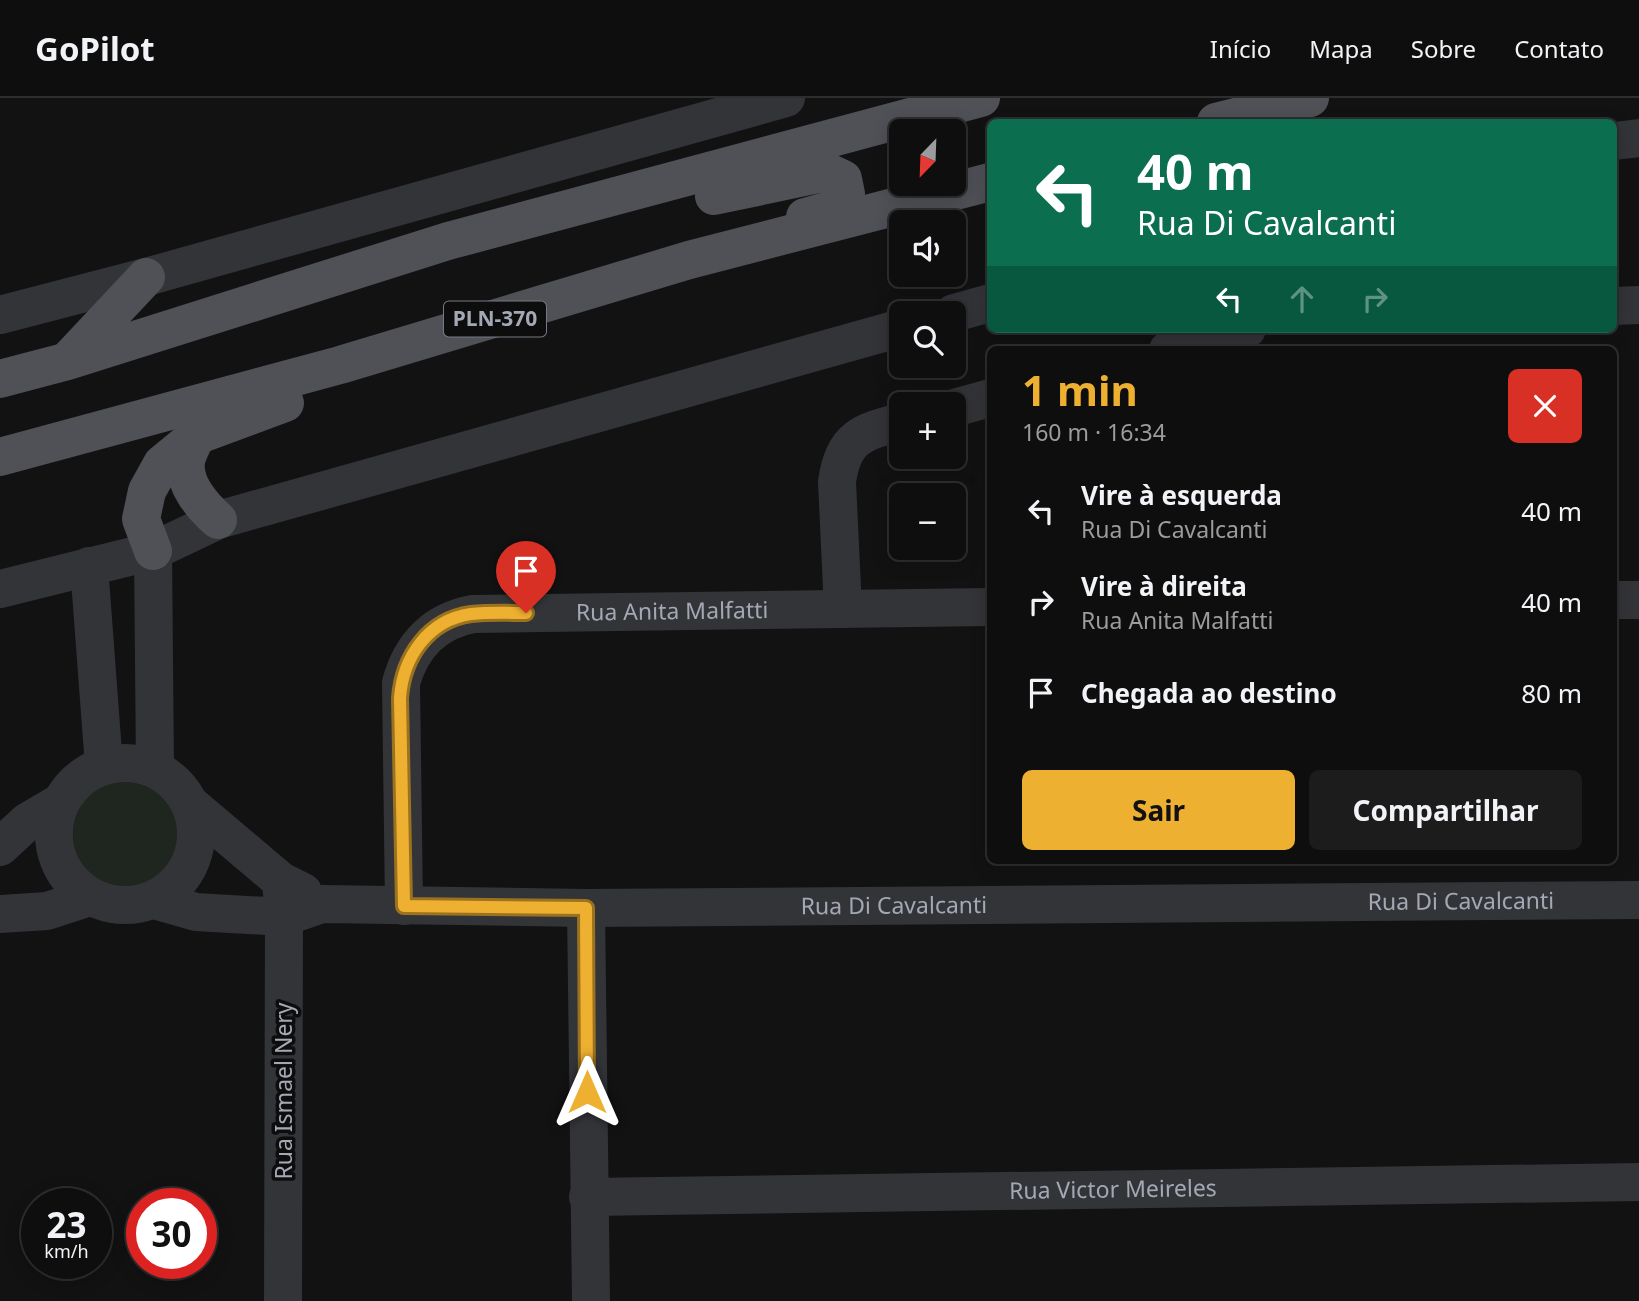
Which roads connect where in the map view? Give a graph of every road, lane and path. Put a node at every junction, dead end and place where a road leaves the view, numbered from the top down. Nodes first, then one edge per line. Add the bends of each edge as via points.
1 (786, 98) edge
2 (981, 98) edge
3 (1310, 98) edge
4 (1228, 119) edge
5 (1639, 138) edge
6 (1617, 141) edge
7 (987, 182) edge
8 (448, 241) junction
9 (690, 260) junction
10 (146, 277) junction
11 (987, 304) edge
12 (1639, 305) edge
13 (1617, 306) edge
14 (966, 310) edge
15 (0, 315) edge
16 (889, 331) edge
17 (1232, 333) edge
18 (1183, 346) edge
19 (68, 361) junction
20 (340, 365) junction
21 (0, 380) edge
22 (987, 399) edge
23 (966, 405) edge
24 (889, 425) edge
25 (196, 436) junction
26 (0, 457) edge
27 (218, 520) junction
28 (153, 551) junction
29 (89, 566) junction
30 (0, 589) edge
31 (1617, 600) edge
32 (1639, 600) edge
33 (987, 607) edge
34 (843, 609) junction
35 (104, 766) junction
36 (155, 769) junction
37 (61, 802) junction
38 (190, 804) junction
39 (0, 846) edge
40 (90, 897) junction
41 (283, 899) junction
42 (154, 900) junction
43 (1639, 900) edge
44 (404, 906) junction
45 (586, 908) junction
46 (0, 914) edge
47 (1639, 1182) edge
48 (588, 1197) junction
49 (283, 1301) edge
50 (591, 1301) edge

1 - 10 street
2 - 8 main road
3 - 4 main road
5 - 6 street
7 - 9 main road, PLN-370
8 - 9 main road via 520,243 753,186 828,172 843,179 846,194 837,208 725,240
8 - 19 main road
9 - 20 main road, PLN-370
10 - 15 street
10 - 19 main road
11 - 14 street
12 - 13 street
16 - 27 street
17 - 18 street
19 - 21 main road
20 - 25 main road via 281,405
20 - 26 main road, PLN-370
22 - 23 street
24 - 34 street via 867,431 847,450 839,466
25 - 27 main road via 186,463 190,483 203,507
25 - 28 main road via 162,464 147,491 141,519
27 - 28 street
28 - 29 street
28 - 36 street
29 - 30 street
29 - 35 street
31 - 32 street
33 - 34 street, Rua Anita Malfatti
34 - 44 street, Rua Anita Malfatti via 472,614 433,630 414,650 401,683
35 - 36 street via 138,764
35 - 37 street via 71,786
36 - 38 street via 176,784
37 - 39 street via 27,822
37 - 40 street via 54,823 60,866
38 - 41 street
38 - 42 street via 196,822 192,860 170,891
40 - 42 street via 132,906
40 - 46 street via 47,911
41 - 42 street, Rua Di Cavalcanti via 196,912
41 - 44 street, Rua Di Cavalcanti
41 - 49 street, Rua Ismael Nery
43 - 45 street, Rua Di Cavalcanti
44 - 45 street, Rua Di Cavalcanti
45 - 48 street
47 - 48 street, Rua Victor Meireles
48 - 50 street

